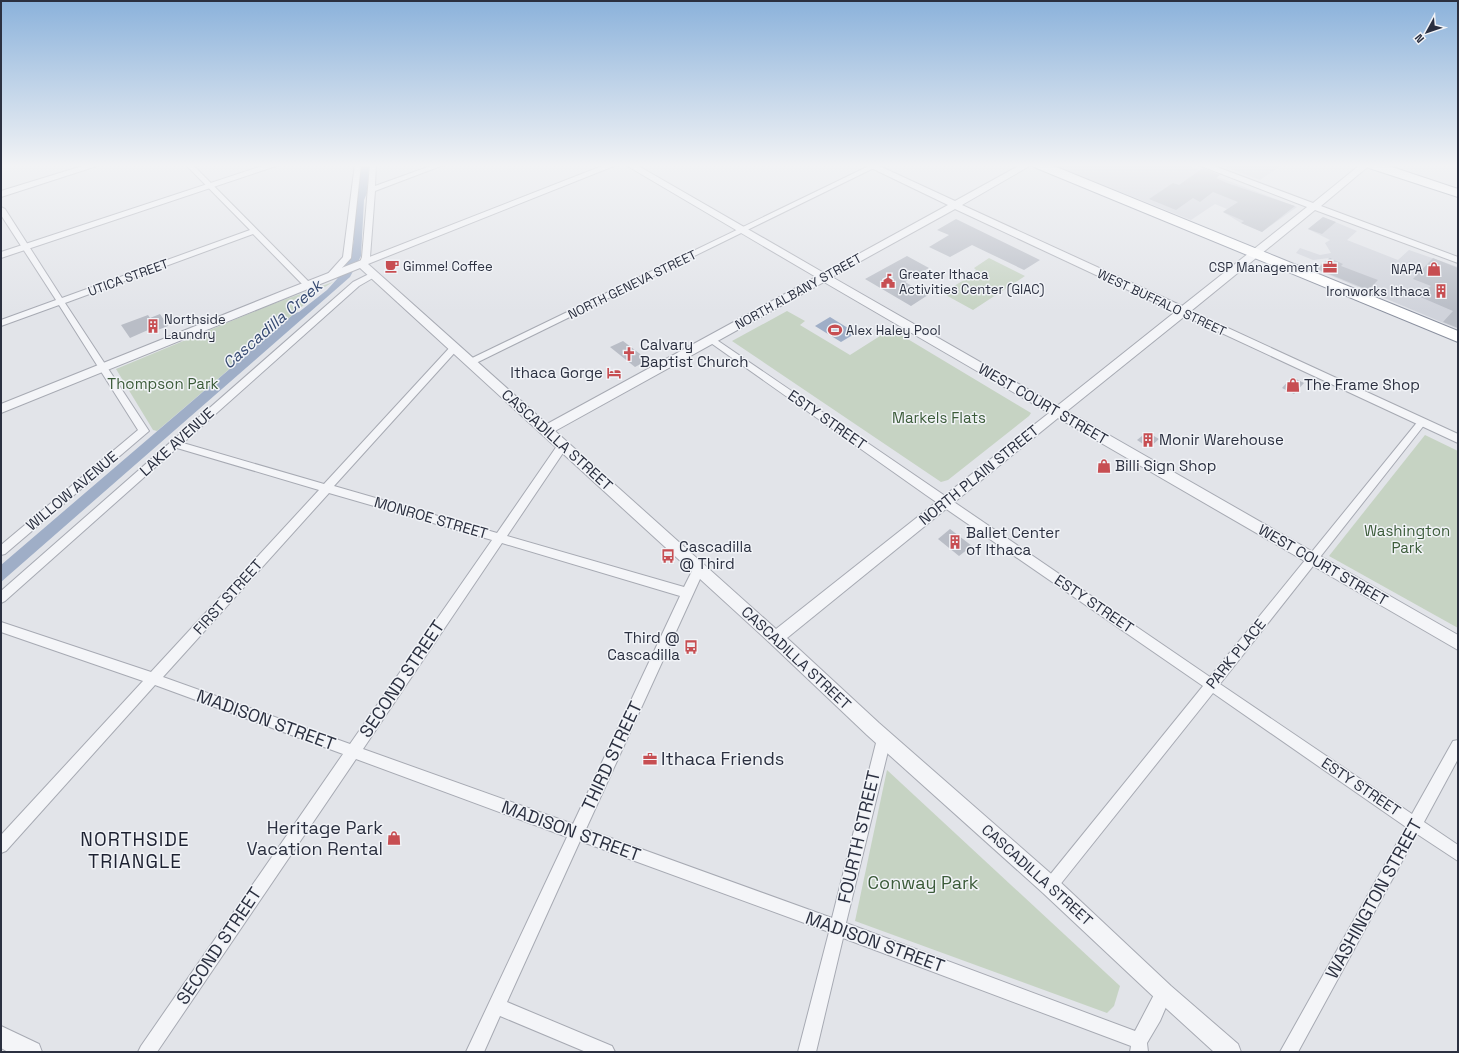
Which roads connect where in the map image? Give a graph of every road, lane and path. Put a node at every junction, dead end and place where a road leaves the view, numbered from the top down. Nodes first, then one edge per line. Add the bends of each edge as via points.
1 (4, 213) edge
2 (130, 213) edge
3 (236, 213) edge
4 (352, 213) edge
5 (369, 213) edge
6 (491, 213) edge
7 (713, 213) edge
8 (776, 213) edge
9 (940, 213) edge
10 (973, 213) edge
11 (1158, 213) edge
12 (1305, 213) edge
13 (1333, 213) edge
14 (742, 230) junction
15 (254, 231) junction
16 (26, 247) junction
17 (1255, 253) junction
18 (1, 255) edge
19 (1458, 260) edge
20 (362, 264) junction
21 (374, 275) junction
22 (329, 277) junction
23 (824, 277) junction
24 (308, 285) junction
25 (61, 301) junction
26 (1183, 311) junction
27 (1, 323) edge
28 (1458, 337) edge
29 (711, 339) junction
30 (454, 347) junction
31 (471, 362) junction
32 (104, 367) junction
33 (1, 409) edge
34 (1057, 412) junction
35 (1422, 422) junction
36 (546, 430) junction
37 (1458, 439) edge
38 (175, 444) junction
39 (563, 445) junction
40 (327, 488) junction
41 (946, 502) junction
42 (499, 538) junction
43 (1, 551) edge
44 (1312, 559) junction
45 (699, 568) junction
46 (687, 593) junction
47 (1, 598) edge
48 (1, 626) edge
49 (776, 638) junction
50 (1458, 643) edge
51 (153, 679) junction
52 (1211, 685) junction
53 (884, 739) junction
54 (1458, 746) edge
55 (352, 752) junction
56 (1415, 825) junction
57 (577, 833) junction
58 (1, 846) edge
59 (1458, 854) edge
60 (1050, 886) junction
61 (838, 928) junction
62 (1164, 993) junction
63 (496, 1006) junction
64 (1, 1037) edge
65 (1139, 1047) edge
66 (31, 1052) edge
67 (147, 1052) edge
68 (475, 1052) edge
69 (606, 1052) edge
70 (807, 1052) edge
71 (1230, 1052) edge
72 (1289, 1052) edge

1 - 16 street
2 - 16 street
3 - 15 street
4 - 22 street via 347,258
5 - 20 street via 366,256
6 - 20 street
7 - 14 street, WEST COURT STREET
8 - 14 street, NORTH GENEVA STREET
9 - 23 street, NORTH ALBANY STREET
10 - 26 street, WEST BUFFALO STREET
11 - 17 highway
12 - 17 street, NORTH PLAIN STREET
13 - 19 street
14 - 23 street, WEST COURT STREET
14 - 31 street, NORTH GENEVA STREET
15 - 24 street
15 - 25 street, UTICA STREET
16 - 18 street
16 - 25 street
17 - 26 street, NORTH PLAIN STREET
17 - 28 highway
20 - 21 street, CASCADILLA STREET
20 - 22 street
21 - 30 street, CASCADILLA STREET
21 - 38 street, LAKE AVENUE via 356,284
22 - 24 street
23 - 29 street, NORTH ALBANY STREET
23 - 34 street, WEST COURT STREET
24 - 32 street
25 - 27 street, UTICA STREET
25 - 32 street
26 - 34 street, NORTH PLAIN STREET
26 - 35 street, WEST BUFFALO STREET
29 - 36 street, NORTH ALBANY STREET
29 - 41 street, ESTY STREET
30 - 31 street, CASCADILLA STREET
30 - 40 street, FIRST STREET
31 - 36 street, CASCADILLA STREET
32 - 33 street
32 - 43 street, WILLOW AVENUE via 144,431
34 - 41 street, NORTH PLAIN STREET
34 - 44 street, WEST COURT STREET
35 - 37 street, WEST BUFFALO STREET
35 - 44 street, PARK PLACE
36 - 39 street, CASCADILLA STREET
38 - 40 street, MONROE STREET
38 - 47 street, LAKE AVENUE
39 - 42 street, SECOND STREET
39 - 45 street, CASCADILLA STREET
40 - 42 street, MONROE STREET
40 - 51 street, FIRST STREET
41 - 49 street, NORTH PLAIN STREET
41 - 52 street, ESTY STREET
42 - 46 street, MONROE STREET
42 - 55 street, SECOND STREET
44 - 50 street, WEST COURT STREET
44 - 52 street, PARK PLACE
45 - 46 street, THIRD STREET
45 - 49 street, CASCADILLA STREET
46 - 57 street, THIRD STREET
48 - 51 street, MADISON STREET
49 - 53 street, CASCADILLA STREET
51 - 55 street, MADISON STREET
51 - 58 street, FIRST STREET
52 - 56 street, ESTY STREET
52 - 60 street, PARK PLACE
53 - 60 street, CASCADILLA STREET
53 - 61 street, FOURTH STREET
54 - 56 street, WASHINGTON STREET
55 - 57 street, MADISON STREET
55 - 67 street, SECOND STREET
56 - 59 street, ESTY STREET
56 - 72 street, WASHINGTON STREET
57 - 61 street, MADISON STREET
57 - 63 street, THIRD STREET
60 - 62 street, CASCADILLA STREET
61 - 65 street, MADISON STREET
61 - 70 street, FOURTH STREET
62 - 65 street
62 - 71 street, CASCADILLA STREET
63 - 68 street, THIRD STREET
63 - 69 street
64 - 66 street

